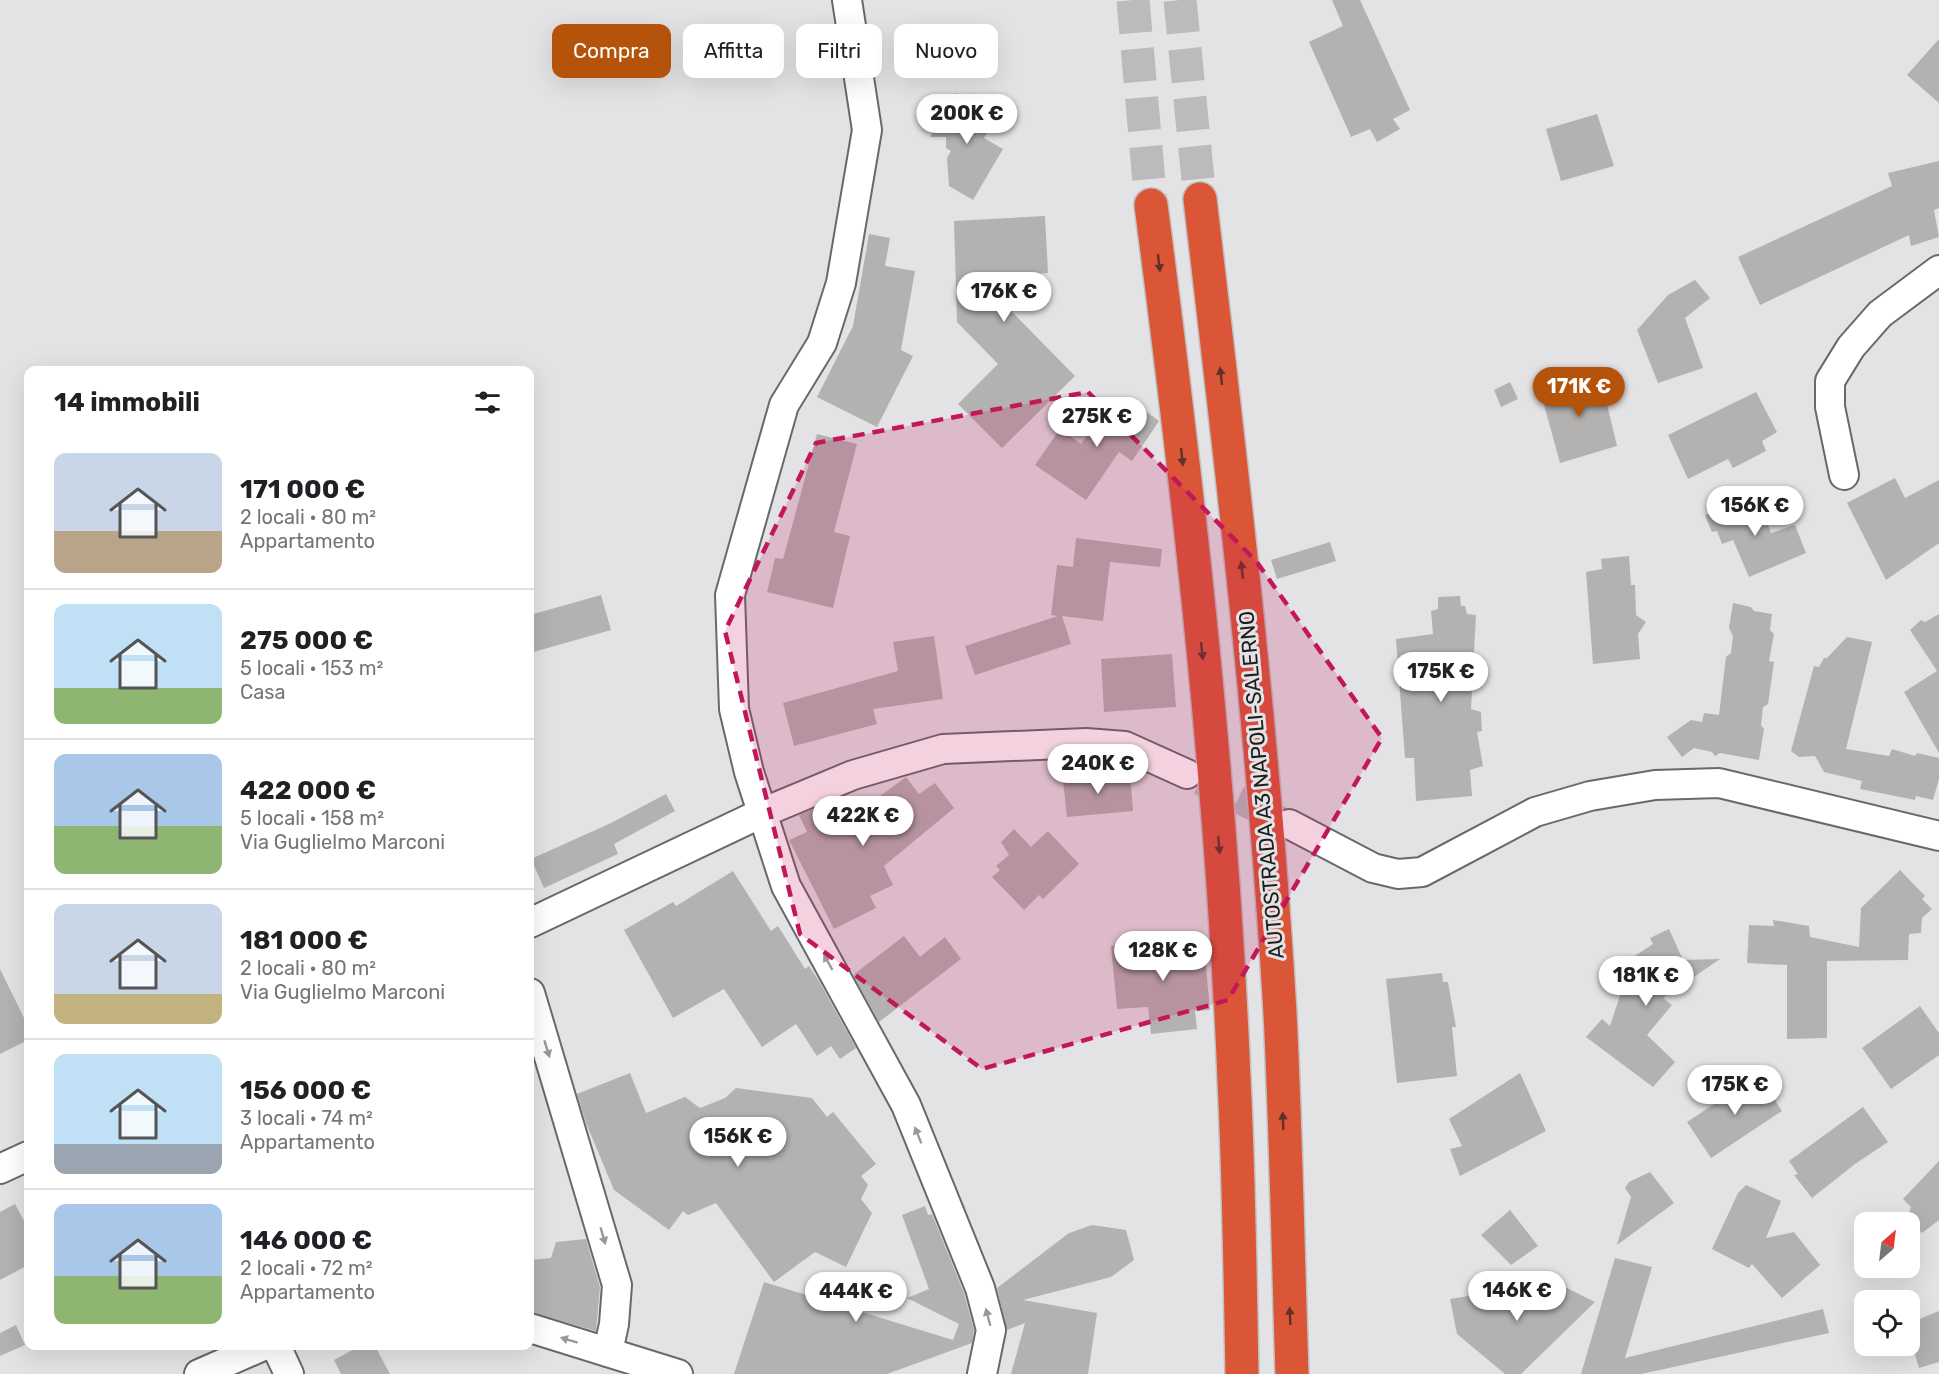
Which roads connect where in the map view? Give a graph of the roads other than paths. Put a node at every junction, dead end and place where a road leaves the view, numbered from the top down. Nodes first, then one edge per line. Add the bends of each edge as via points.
1 (848, 0) edge
2 (1200, 199) tunnel mouth
3 (1151, 205) tunnel mouth
4 (1939, 270) edge
5 (1844, 475) dead end
6 (1186, 774) tunnel mouth
7 (764, 812) junction
8 (1289, 824) tunnel mouth
9 (1939, 836) edge
10 (534, 921) edge
11 (534, 1006) edge
12 (24, 1158) edge
13 (0, 1169) edge
14 (534, 1329) edge
15 (254, 1350) edge
16 (278, 1350) edge
17 (608, 1352) junction
18 (199, 1374) edge
19 (289, 1374) edge
20 (678, 1374) edge
21 (982, 1374) edge
22 (1242, 1374) edge
23 (1292, 1374) edge

1 - 7 street via 867,130 841,283 822,343 784,405 730,595 734,709 749,772
23 -> 2 highway, AUTOSTRADA A3 NAPOLI-SALERNO via 1280,1015 1272,902 1256,699
3 -> 22 highway via 1176,401 1222,879 1234,1078
4 - 5 street via 1880,314 1851,347 1830,381 1830,406
6 - 7 street via 1125,746 1086,743 943,749 853,776
7 - 10 street
21 -> 7 street via 992,1330 980,1288 906,1105 786,886
8 - 9 street via 1373,868 1398,874 1422,872 1534,812 1590,796 1655,785 1719,783
11 -> 17 street via 617,1285
12 - 13 street
17 -> 14 street
15 - 18 street
16 - 19 street
17 - 20 street

